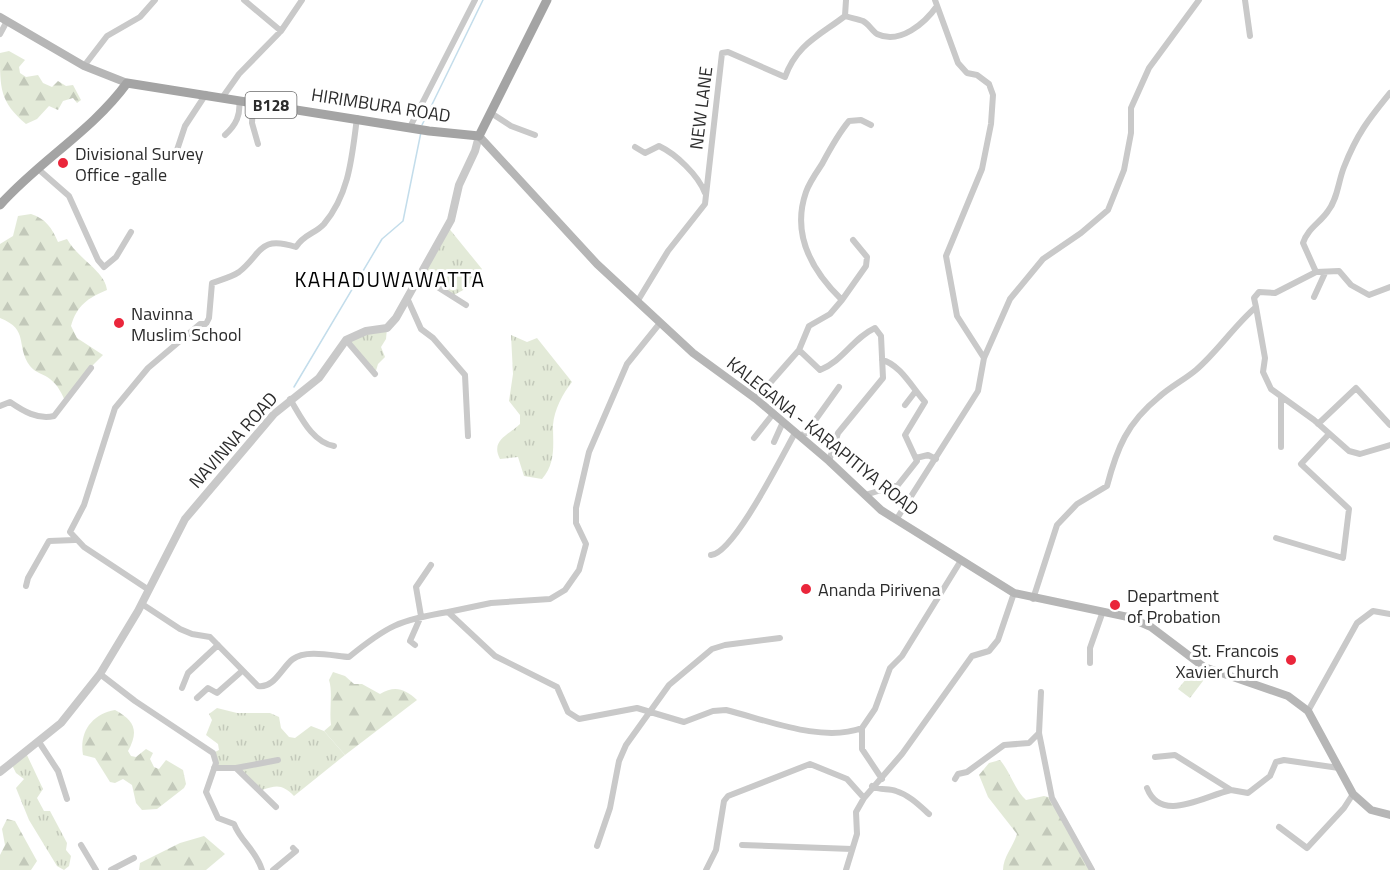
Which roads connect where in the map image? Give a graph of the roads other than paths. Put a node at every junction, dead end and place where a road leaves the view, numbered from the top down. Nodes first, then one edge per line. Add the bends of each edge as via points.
1 (154, 0) edge
2 (244, 0) edge
3 (302, 0) edge
4 (475, 0) edge
5 (548, 0) edge
6 (846, 0) edge
7 (1198, 0) edge
8 (1245, 0) edge
9 (936, 3) edge
10 (845, 16) junction
11 (4, 19) edge
12 (281, 31) junction
13 (0, 34) edge
14 (1250, 36) dead end
15 (84, 66) junction
16 (127, 83) junction
17 (1390, 93) edge
18 (206, 94) junction
19 (222, 98) junction
20 (239, 100) junction
21 (253, 102) junction
22 (491, 113) junction
23 (357, 118) junction
24 (871, 125) dead end
25 (412, 128) junction
26 (225, 135) dead end
27 (535, 135) dead end
28 (479, 136) junction
29 (258, 144) dead end
30 (634, 147) dead end
31 (176, 153) dead end
32 (36, 167) junction
33 (705, 194) junction
34 (0, 205) edge
35 (131, 232) dead end
36 (853, 240) dead end
37 (1316, 272) junction
38 (1325, 273) junction
39 (420, 276) junction
40 (1390, 287) edge
41 (1314, 297) dead end
42 (408, 300) junction
43 (842, 300) junction
44 (637, 302) junction
45 (466, 305) dead end
46 (1256, 307) junction
47 (660, 323) junction
48 (346, 340) junction
49 (799, 350) junction
50 (984, 358) junction
51 (882, 360) junction
52 (91, 368) dead end
53 (375, 374) dead end
54 (839, 387) dead end
55 (915, 392) junction
56 (1281, 397) junction
57 (290, 399) junction
58 (756, 399) junction
59 (905, 405) dead end
60 (0, 406) edge
61 (773, 414) junction
62 (783, 422) junction
63 (1318, 424) junction
64 (1390, 425) edge
65 (797, 434) junction
66 (1329, 434) junction
67 (468, 436) dead end
68 (754, 438) dead end
69 (774, 442) dead end
70 (1390, 445) edge
71 (334, 446) dead end
72 (1281, 447) dead end
73 (915, 458) junction
74 (936, 459) junction
75 (829, 461) junction
76 (865, 495) junction
77 (896, 520) junction
78 (1276, 538) dead end
79 (75, 540) junction
80 (711, 555) dead end
81 (960, 562) junction
82 (431, 566) dead end
83 (26, 586) dead end
84 (149, 590) junction
85 (1014, 593) junction
86 (1032, 599) junction
87 (142, 604) junction
88 (1103, 611) junction
89 (448, 612) junction
90 (1390, 614) edge
91 (421, 616) junction
92 (780, 638) dead end
93 (218, 645) junction
94 (415, 645) dead end
95 (1090, 663) dead end
96 (242, 671) junction
97 (100, 674) junction
98 (182, 688) dead end
99 (1041, 692) dead end
100 (197, 698) dead end
101 (1308, 711) junction
102 (651, 714) junction
103 (862, 728) junction
104 (1039, 732) junction
105 (39, 742) junction
106 (1155, 757) dead end
107 (278, 760) dead end
108 (214, 768) junction
109 (236, 768) junction
110 (1339, 768) junction
111 (0, 772) edge
112 (882, 779) junction
113 (955, 779) dead end
114 (872, 786) junction
115 (1147, 788) dead end
116 (1231, 790) junction
117 (1353, 794) junction
118 (864, 798) junction
119 (67, 799) dead end
120 (276, 807) dead end
121 (929, 814) dead end
122 (1390, 815) edge
123 (1279, 827) dead end
124 (81, 845) dead end
125 (742, 845) dead end
126 (597, 846) dead end
127 (292, 848) dead end
128 (852, 849) junction
129 (134, 858) dead end
130 (96, 870) edge
131 (111, 870) edge
132 (262, 870) edge
133 (273, 870) edge
134 (706, 870) edge
135 (846, 870) edge
136 (1092, 870) edge

1 - 15 street via 140,17 107,36
2 - 12 street
3 - 12 street
4 - 25 street
5 - 22 main road
6 - 10 street
7 - 50 street via 1149,68 1131,108 1124,170 1108,210 1043,259 1010,299
8 - 14 street
9 - 10 street via 927,20 893,37
9 - 50 street via 958,63 967,73 989,84 993,95 982,169 946,256 957,315
10 - 33 street, NEW LANE via 804,44 784,77 728,52 722,53
11 - 13 street
11 - 15 main road
12 - 19 street via 239,74
15 - 16 main road
16 - 18 main road, HIRIMBURA ROAD / B128
16 - 32 main road via 104,111
17 - 37 street via 1359,131 1335,199 1303,243
18 - 19 main road, HIRIMBURA ROAD / B128
18 - 31 street via 185,126
19 - 20 main road, HIRIMBURA ROAD / B128
20 - 21 main road, HIRIMBURA ROAD / B128
20 - 26 street via 236,123
21 - 23 main road, HIRIMBURA ROAD / B128
21 - 29 street via 252,123
22 - 27 street
22 - 28 main road
23 - 25 main road, HIRIMBURA ROAD / B128
23 - 79 street via 348,178 324,225 308,233 296,247 271,243 258,250 238,273 212,283 206,324 200,324 133,383 113,411 84,505 70,532
24 - 43 street via 861,120 849,121 839,132 806,192 799,226 807,254 823,282
25 - 28 main road, HIRIMBURA ROAD / B128
28 - 39 street via 459,185 451,220
28 - 44 main road, KALEGANA - KARAPITIYA ROAD
30 - 33 street via 645,153 660,146 672,152 701,183
32 - 34 main road
32 - 35 street via 69,196 104,267 117,257
33 - 44 street, NEW LANE via 705,204 668,251
36 - 43 street via 867,257 866,266
37 - 38 street
37 - 46 street via 1275,293 1259,292 1254,298
38 - 40 street via 1339,271 1351,285 1369,295
38 - 41 street
39 - 42 street
39 - 45 street
42 - 48 street via 387,328 366,331
42 - 67 street via 421,329 465,375
43 - 49 street via 830,314 809,326
44 - 47 main road, KALEGANA - KARAPITIYA ROAD
46 - 56 street via 1265,358 1263,372 1271,389
46 - 86 street via 1195,371 1158,397 1133,422 1117,449 1107,486 1077,504 1057,525
47 - 58 main road, KALEGANA - KARAPITIYA ROAD via 693,353
47 - 89 street via 627,364 589,452 576,508 576,523 586,544 579,570 565,590 550,599 491,603
48 - 53 street
48 - 57 street, NAVINNA ROAD via 319,378
49 - 51 street via 820,370 833,365 861,334 875,328 880,336
49 - 58 street
50 - 74 street via 978,391
51 - 55 street via 900,373
51 - 75 street via 883,378 838,433
52 - 60 street via 54,416 46,418 22,411 10,402
54 - 65 street via 806,433
55 - 59 street
55 - 73 street via 925,402 905,435
56 - 63 street
56 - 72 street
57 - 71 street via 321,442
57 - 84 street, NAVINNA ROAD via 185,519
58 - 61 main road, KALEGANA - KARAPITIYA ROAD
61 - 62 main road, KALEGANA - KARAPITIYA ROAD
61 - 68 street
62 - 65 main road, KALEGANA - KARAPITIYA ROAD
62 - 69 street
63 - 64 street via 1356,388
63 - 66 street
65 - 75 main road, KALEGANA - KARAPITIYA ROAD
65 - 80 street via 746,521
66 - 70 street via 1349,451 1360,454
66 - 78 street via 1301,464 1349,509 1343,558
73 - 74 street via 928,455
73 - 76 street via 917,461 898,485
74 - 77 street
75 - 76 main road, KALEGANA - KARAPITIYA ROAD
76 - 77 main road, KALEGANA - KARAPITIYA ROAD
77 - 81 main road, KALEGANA - KARAPITIYA ROAD
79 - 83 street via 50,541
79 - 84 street
81 - 85 main road, KALEGANA - KARAPITIYA ROAD
81 - 103 street via 902,656 890,668 875,709
82 - 91 street via 416,587
84 - 87 street, NAVINNA ROAD
85 - 86 main road, KALEGANA - KARAPITIYA ROAD
85 - 112 street via 998,640 989,651 972,656
86 - 88 main road, KALEGANA - KARAPITIYA ROAD
87 - 93 street via 180,629 210,637
87 - 97 street, NAVINNA ROAD
88 - 95 street via 1090,648
88 - 101 main road, KALEGANA - KARAPITIYA ROAD via 1150,627 1204,667 1288,696
89 - 91 street
89 - 102 street via 495,656 557,687 568,712 579,719 631,708
90 - 101 street via 1373,611 1357,623
91 - 94 street via 410,640
91 - 96 street via 382,630 349,657 293,658 263,687
92 - 102 street via 712,649 669,685
93 - 96 street
93 - 98 street via 188,673
96 - 100 street via 218,693 208,688
97 - 105 street, NAVINNA ROAD via 61,723
97 - 108 street via 213,753
99 - 104 street
101 - 110 main road, KALEGANA - KARAPITIYA ROAD
102 - 103 street via 684,722 726,710 823,734 846,734
102 - 126 street via 626,745 619,761
103 - 112 street via 862,749
104 - 113 street via 1029,743 1004,745
104 - 136 street via 1052,798
105 - 111 street, NAVINNA ROAD
105 - 119 street via 58,771
106 - 116 street via 1175,755
107 - 109 street
108 - 109 street
108 - 132 street via 206,792 218,818 234,824 258,856
109 - 120 street
110 - 116 street via 1284,760 1276,762 1270,776 1248,792
110 - 117 main road, KALEGANA - KARAPITIYA ROAD
112 - 114 street
114 - 118 street
114 - 121 street via 895,790 915,800
115 - 116 street via 1157,803 1168,808
117 - 122 main road, KALEGANA - KARAPITIYA ROAD via 1371,810
117 - 123 street via 1307,848
118 - 128 street via 856,812 857,834
118 - 134 street via 847,779 810,764 735,792 724,801 716,849
124 - 130 street
125 - 128 street
127 - 133 street via 296,851 292,856
128 - 135 street
129 - 131 street

